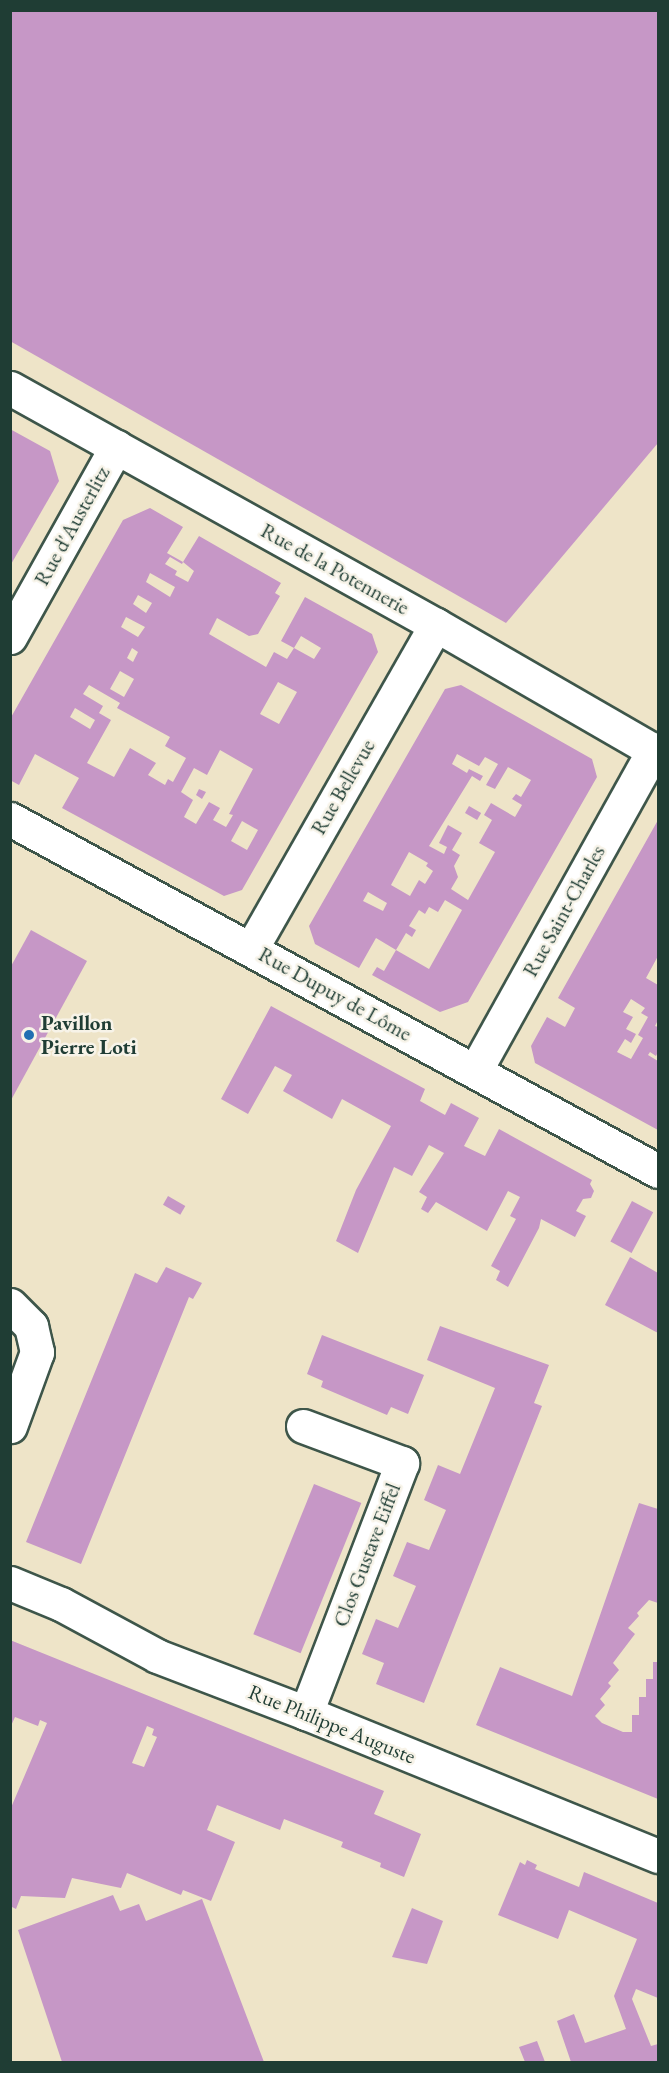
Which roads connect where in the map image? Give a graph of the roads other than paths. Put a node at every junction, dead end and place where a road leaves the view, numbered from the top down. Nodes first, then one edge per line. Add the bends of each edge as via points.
1 (10, 388) edge
2 (116, 447) junction
3 (436, 625) junction
4 (10, 637) edge
5 (656, 752) edge
6 (10, 819) edge
7 (251, 949) junction
8 (475, 1071) junction
9 (658, 1171) edge
10 (10, 1305) edge
11 (10, 1426) edge
12 (303, 1426) dead end
13 (10, 1582) edge
14 (306, 1713) junction
15 (658, 1856) edge

1 - 2 street, Rue de la Potennerie
2 - 3 street, Rue de la Potennerie
2 - 4 street, Rue d'Austerlitz
3 - 5 street, Rue de la Potennerie
3 - 7 street, Rue Bellevue
5 - 8 street, Rue Saint-Charles
6 - 7 street, Rue Dupuy de Lôme
7 - 8 street, Rue Dupuy de Lôme
8 - 9 street, Rue Dupuy de Lôme
10 - 11 street via 31,1326 37,1352
12 - 14 street, Clos Gustave Eiffel via 402,1463
13 - 14 street, Rue Philippe Auguste via 61,1604 157,1656
14 - 15 street, Rue Philippe Auguste

